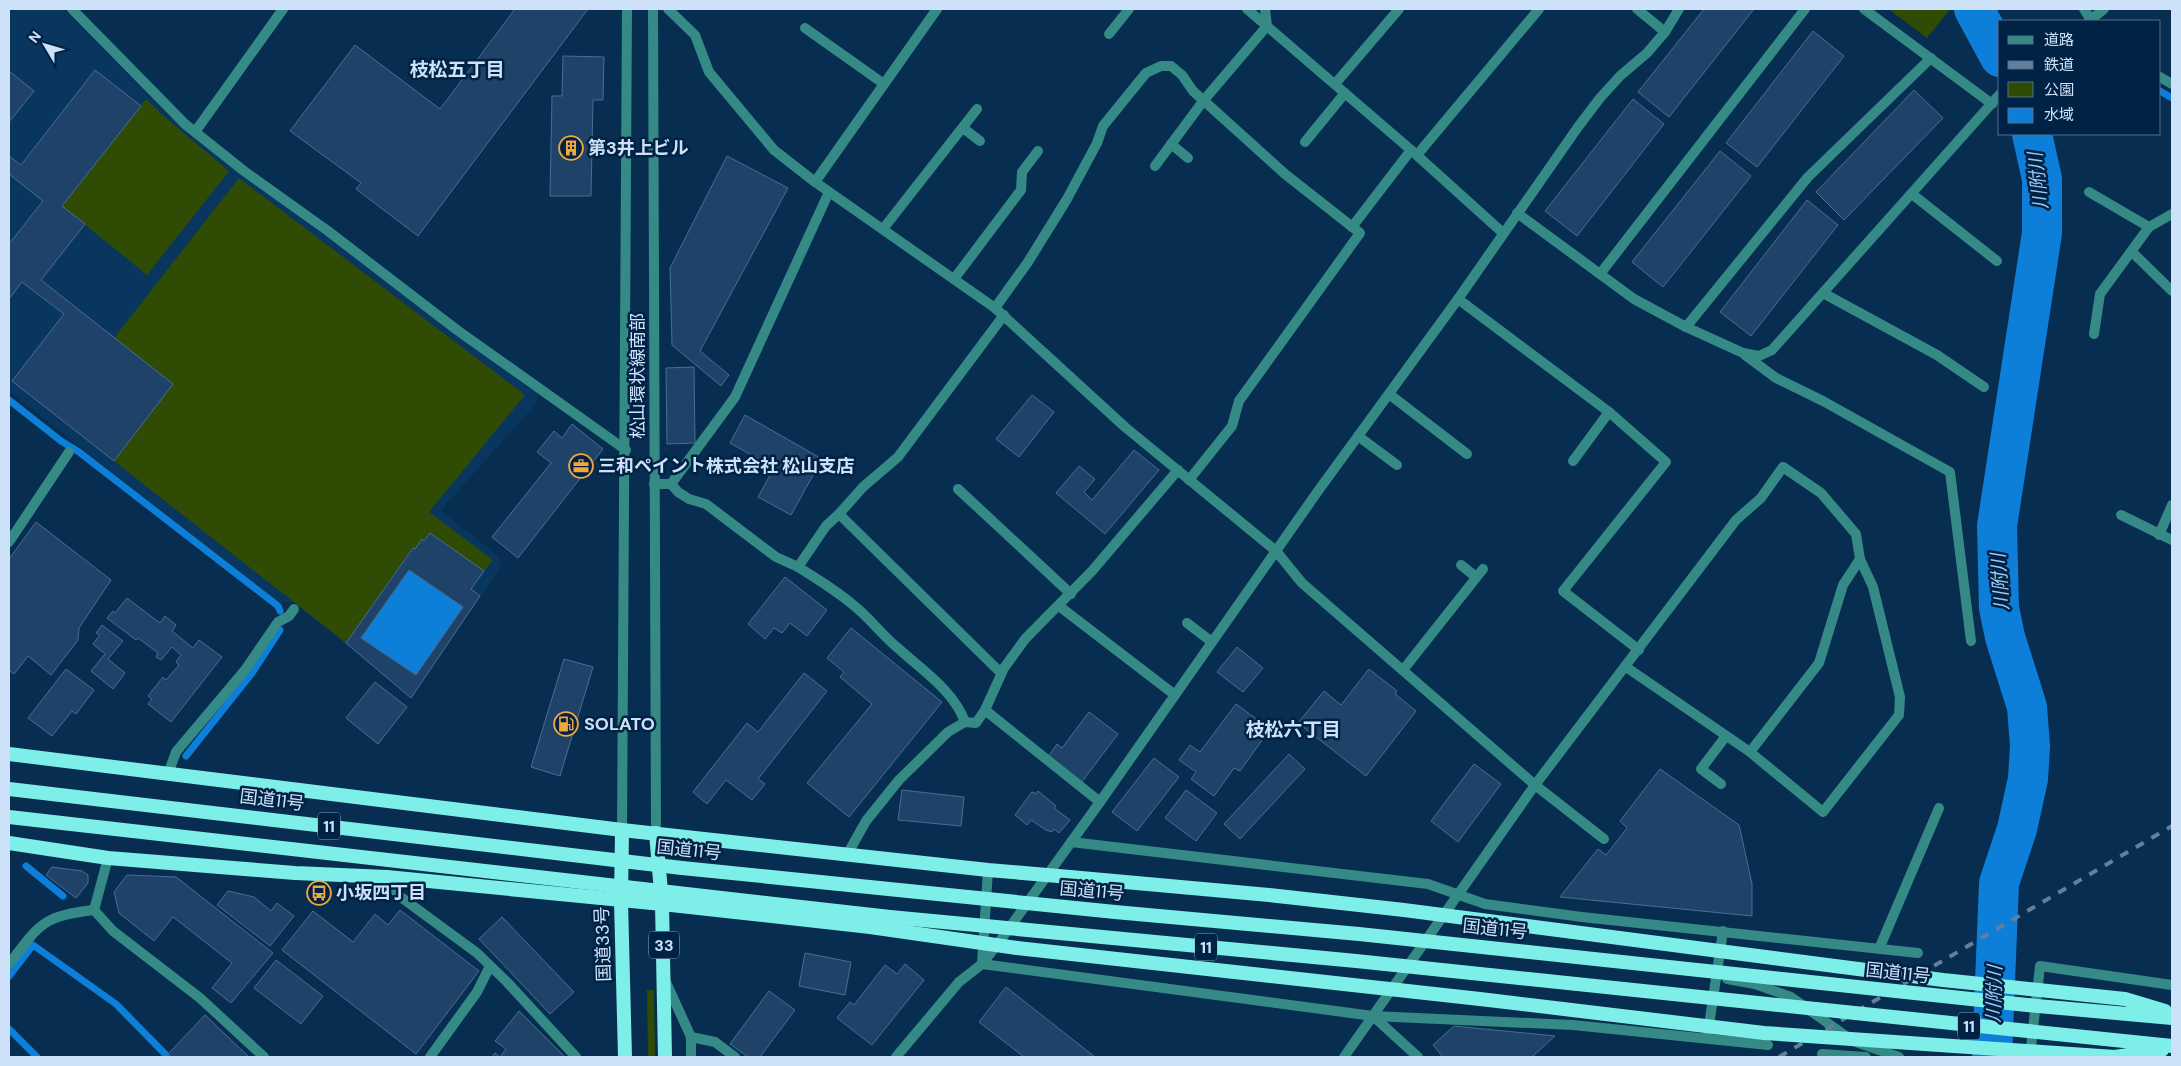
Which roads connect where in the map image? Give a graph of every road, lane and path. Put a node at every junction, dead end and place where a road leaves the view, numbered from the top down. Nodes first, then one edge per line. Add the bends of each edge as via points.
1 (72, 9) edge
2 (283, 9) edge
3 (627, 9) edge
4 (653, 9) edge
5 (937, 9) edge
6 (1129, 9) edge
7 (1247, 9) edge
8 (1265, 9) edge
9 (1399, 9) edge
10 (1539, 9) edge
11 (1637, 9) edge
12 (1679, 9) edge
13 (1805, 9) edge
14 (1864, 9) edge
15 (2104, 9) edge
16 (671, 10) edge
17 (2091, 20) edge
18 (1267, 26) junction
19 (805, 28) dead end
20 (1664, 32) junction
21 (1109, 34) dead end
22 (1930, 58) junction
23 (2161, 78) edge
24 (884, 84) junction
25 (1335, 84) junction
26 (2172, 84) edge
27 (1345, 93) junction
28 (1998, 96) edge
29 (1204, 100) junction
30 (1992, 104) junction
31 (977, 109) dead end
32 (963, 128) junction
33 (195, 132) junction
34 (980, 141) dead end
35 (1305, 142) dead end
36 (1171, 144) junction
37 (1038, 151) dead end
38 (1414, 153) junction
39 (1188, 158) dead end
40 (1155, 166) dead end
41 (815, 182) junction
42 (829, 192) junction
43 (2088, 192) dead end
44 (1912, 194) junction
45 (1516, 213) junction
46 (2172, 216) edge
47 (1352, 227) junction
48 (2149, 227) junction
49 (883, 229) junction
50 (1503, 233) junction
51 (2132, 252) junction
52 (1997, 261) dead end
53 (1600, 274) junction
54 (954, 279) junction
55 (2172, 291) edge
56 (1823, 293) junction
57 (1458, 299) junction
58 (995, 308) junction
59 (1004, 315) junction
60 (1686, 326) junction
61 (2094, 334) dead end
62 (1743, 353) junction
63 (1984, 388) dead end
64 (1389, 394) junction
65 (1609, 412) junction
66 (1358, 436) junction
67 (626, 450) junction
68 (69, 452) dead end
69 (1467, 454) dead end
70 (1574, 461) dead end
71 (1397, 465) dead end
72 (1178, 470) junction
73 (1189, 480) junction
74 (654, 484) junction
75 (670, 484) junction
76 (958, 489) dead end
77 (2172, 505) edge
78 (839, 514) junction
79 (2121, 515) dead end
80 (12, 526) edge
81 (2159, 535) junction
82 (2172, 540) edge
83 (9, 542) edge
84 (1276, 551) junction
85 (1860, 559) junction
86 (1461, 565) dead end
87 (798, 567) junction
88 (1071, 594) junction
89 (1059, 606) junction
90 (294, 609) dead end
91 (1187, 623) dead end
92 (1971, 641) dead end
93 (1212, 642) junction
94 (1639, 650) junction
95 (1626, 667) junction
96 (1403, 670) junction
97 (1001, 674) junction
98 (1175, 695) junction
99 (984, 710) junction
100 (965, 722) junction
101 (1726, 736) junction
102 (1750, 752) junction
103 (9, 754) edge
104 (168, 774) junction
105 (1721, 784) dead end
106 (1535, 785) junction
107 (9, 789) edge
108 (1100, 802) junction
109 (1939, 808) dead end
110 (9, 817) edge
111 (622, 830) junction
112 (656, 834) junction
113 (1604, 840) dead end
114 (1071, 842) junction
115 (9, 843) edge
116 (847, 855) junction
117 (108, 858) junction
118 (988, 870) junction
119 (1047, 875) junction
120 (387, 877) junction
121 (1458, 895) junction
122 (621, 901) junction
123 (662, 904) junction
124 (94, 910) junction
125 (1723, 931) junction
126 (990, 944) junction
127 (1879, 949) junction
128 (1918, 953) dead end
129 (9, 964) edge
130 (982, 964) junction
131 (490, 966) junction
132 (1716, 977) junction
133 (665, 979) junction
134 (2172, 985) edge
135 (2172, 1014) edge
136 (1373, 1016) junction
137 (2172, 1018) edge
138 (691, 1037) junction
139 (1708, 1038) junction
140 (625, 1039) junction
141 (1768, 1044) dead end
142 (2172, 1047) edge
143 (1822, 1054) dead end
144 (264, 1057) edge
145 (430, 1057) edge
146 (576, 1057) edge
147 (620, 1057) edge
148 (625, 1057) edge
149 (665, 1057) edge
150 (691, 1057) edge
151 (735, 1057) edge
152 (896, 1057) edge
153 (1344, 1057) edge
154 (1418, 1057) edge
155 (1866, 1057) edge
156 (1899, 1057) edge
157 (2029, 1057) edge

1 - 33 street
2 - 33 street
3 - 67 street, 松山環状線南部
4 - 74 street, 松山環状線南部
5 - 24 street
6 - 21 street
7 - 18 street
8 - 18 street
9 - 25 street
10 - 38 street
11 - 20 street
12 - 20 street
13 - 53 street
14 - 22 street
15 - 17 street
16 - 41 street via 695,35 709,72 774,150
18 - 25 street
18 - 29 street
19 - 24 street
20 - 45 street via 1600,98
22 - 30 street
22 - 60 street via 1808,177
23 - 26 street
24 - 41 street
25 - 27 street
27 - 35 street
27 - 38 street
28 - 30 street
29 - 36 street
29 - 47 street via 1285,174
29 - 58 street via 1171,66 1161,66 1146,73 1103,126 1067,199
30 - 44 street
31 - 32 street
32 - 34 street
32 - 49 street
33 - 67 street via 458,330
36 - 39 street
36 - 40 street
37 - 54 street via 1022,172 1021,190
38 - 47 street
38 - 50 street
41 - 42 street
42 - 49 street
42 - 75 street via 735,397
43 - 48 street
44 - 52 street
44 - 56 street
45 - 50 street
45 - 53 street
46 - 48 street
47 - 73 street via 1360,233 1239,401 1232,426
48 - 51 street
49 - 54 street
50 - 57 street
51 - 55 street
51 - 61 street via 2100,294
53 - 60 street via 1634,299
54 - 58 street
56 - 62 street via 1772,350 1758,356
56 - 63 street via 1936,356
57 - 64 street
57 - 65 street
58 - 59 street
59 - 72 street via 1124,427
59 - 78 street via 898,457 863,486
60 - 62 street
62 - 92 street via 1776,378 1950,472
64 - 66 street
64 - 69 street
65 - 70 street
65 - 94 street via 1666,462 1563,590
66 - 71 street
66 - 84 street
67 - 111 street, 松山環状線南部
68 - 80 street
72 - 73 street
72 - 88 street
73 - 84 street
74 - 75 street
74 - 112 street, 松山環状線南部
75 - 87 street via 689,499 706,504 776,557
76 - 88 street
77 - 81 street
78 - 87 street via 826,526
78 - 97 street
79 - 81 street
80 - 83 street
81 - 82 street
84 - 93 street
84 - 96 street via 1302,583
85 - 94 street via 1856,534 1837,510 1822,493 1783,467 1761,498 1736,520
85 - 102 street via 1843,585 1819,663
85 - 102 street via 1873,587 1900,697 1899,716 1823,812
86 - 96 street via 1480,573
87 - 100 street via 859,609 946,691 961,710
88 - 89 street
89 - 97 street via 1025,640
89 - 98 street
90 - 104 street via 278,622 245,670 176,752
91 - 93 street
93 - 98 street
94 - 95 street
95 - 101 street
95 - 106 street
96 - 106 street
97 - 99 street
98 - 108 street
99 - 100 street via 976,723
99 - 108 street
100 - 116 street via 948,732 899,780 866,821
101 - 102 street
101 - 105 street via 1702,769
103 - 104 highway, 国道11号 / 11
104 - 111 highway, 国道11号 / 11
106 - 113 street
106 - 121 street
107 - 137 highway, 国道11号 / 11, bridge via 730,873
108 - 114 street
109 - 127 street
110 - 142 highway, 11, bridge via 890,917 1346,960
111 - 112 highway, 国道11号 / 11
111 - 122 highway, 国道33号
112 - 116 highway, 11
112 - 123 highway, 33
114 - 119 street
114 - 121 street via 1428,884
115 - 117 highway, 11
116 - 118 highway, 11
117 - 120 highway, 11
117 - 124 street
118 - 119 highway, 11
118 - 126 street
119 - 126 street
119 - 135 highway, 11, bridge via 1404,910 1939,979 2124,999
120 - 122 highway, 11
120 - 131 street via 398,895
121 - 125 street via 1485,904
121 - 136 street
122 - 123 highway, 11
122 - 140 highway, 国道33号
123 - 126 highway, 11
123 - 133 highway, 33
124 - 129 street via 52,918 37,928
124 - 144 street via 113,930 200,998
125 - 127 street
125 - 132 street
126 - 130 street
126 - 142 highway, 11, bridge via 1764,1033 2115,1057
127 - 128 street
130 - 136 street
130 - 152 street via 960,982
131 - 145 street via 477,992
131 - 146 street
132 - 139 street
132 - 156 street via 1755,984 1791,998 1853,1041
133 - 138 street
133 - 149 highway, 33
134 - 157 street via 2040,966
136 - 139 street via 1573,1025
136 - 153 street
136 - 154 street
138 - 150 street
138 - 151 street via 715,1042
139 - 141 street
140 - 147 street
140 - 148 highway, 国道33号
143 - 155 street

